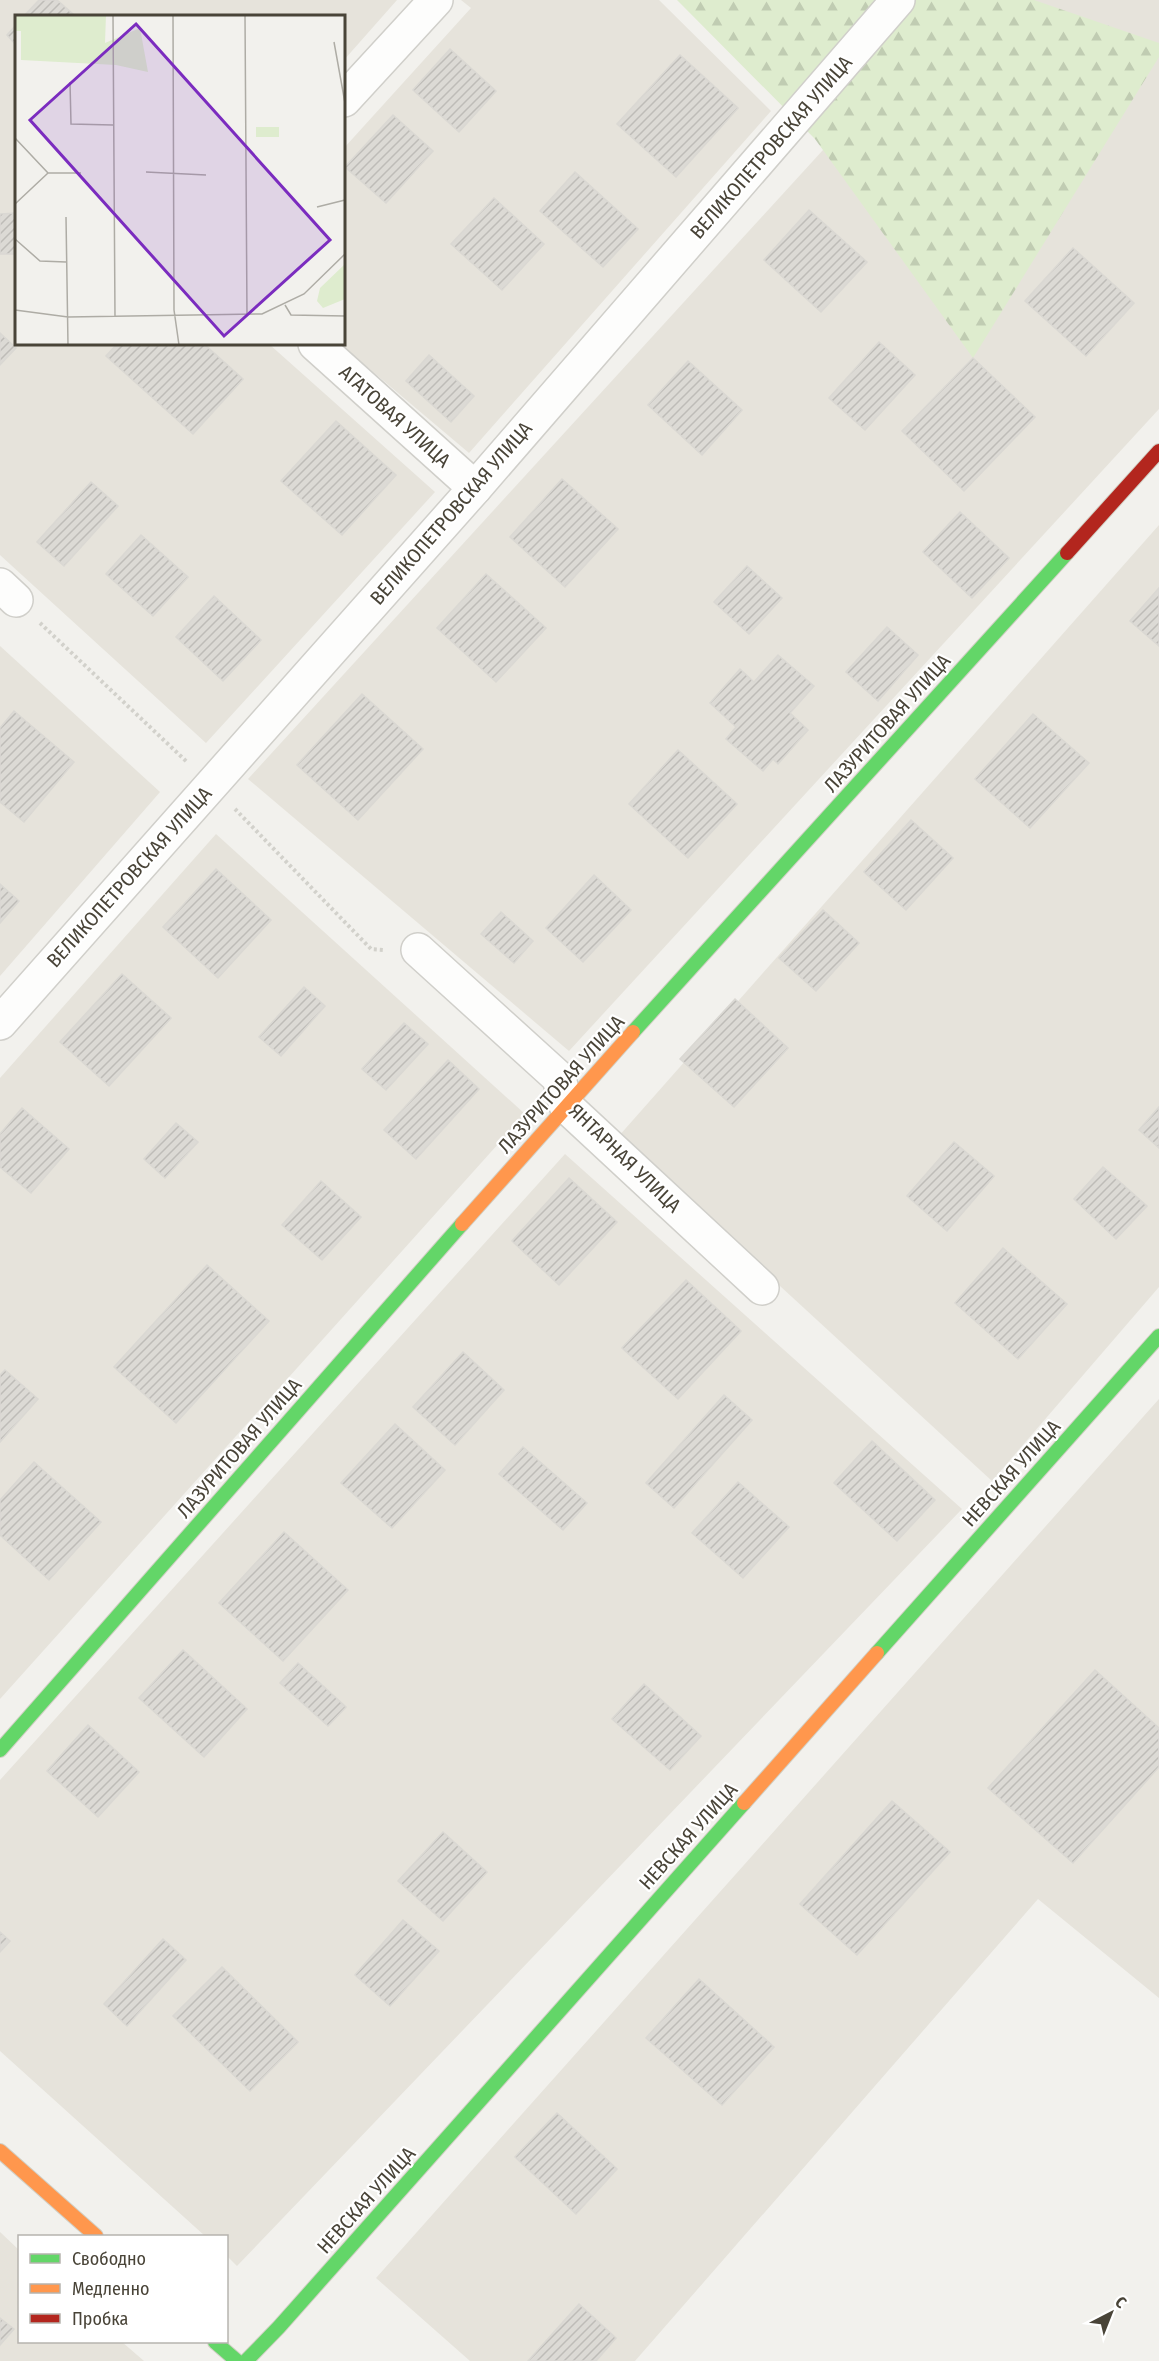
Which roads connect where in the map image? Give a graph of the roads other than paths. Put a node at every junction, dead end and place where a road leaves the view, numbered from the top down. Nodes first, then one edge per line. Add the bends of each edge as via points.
1 (436, 0) edge
2 (898, 0) edge
3 (345, 99) edge
4 (316, 345) edge
5 (1159, 452) edge
6 (475, 488) junction
7 (418, 950) dead end
8 (0, 1023) edge
9 (566, 1106) junction
10 (762, 1288) dead end
11 (1159, 1336) edge
12 (0, 1750) edge
13 (0, 2151) edge
14 (95, 2235) edge
15 (216, 2343) edge
16 (237, 2361) edge
17 (246, 2361) edge

1 - 3 street
2 - 6 street, ВЕЛИКОПЕТРОВСКАЯ УЛИЦА
4 - 6 street, АГАТОВАЯ УЛИЦА
5 - 9 street, ЛАЗУРИТОВАЯ УЛИЦА
6 - 8 street, ВЕЛИКОПЕТРОВСКАЯ УЛИЦА
7 - 9 street, ЯНТАРНАЯ УЛИЦА via 559,1078
9 - 10 street, ЯНТАРНАЯ УЛИЦА
9 - 12 street, ЛАЗУРИТОВАЯ УЛИЦА
11 - 17 street, НЕВСКАЯ УЛИЦА
13 - 14 street
15 - 16 street

